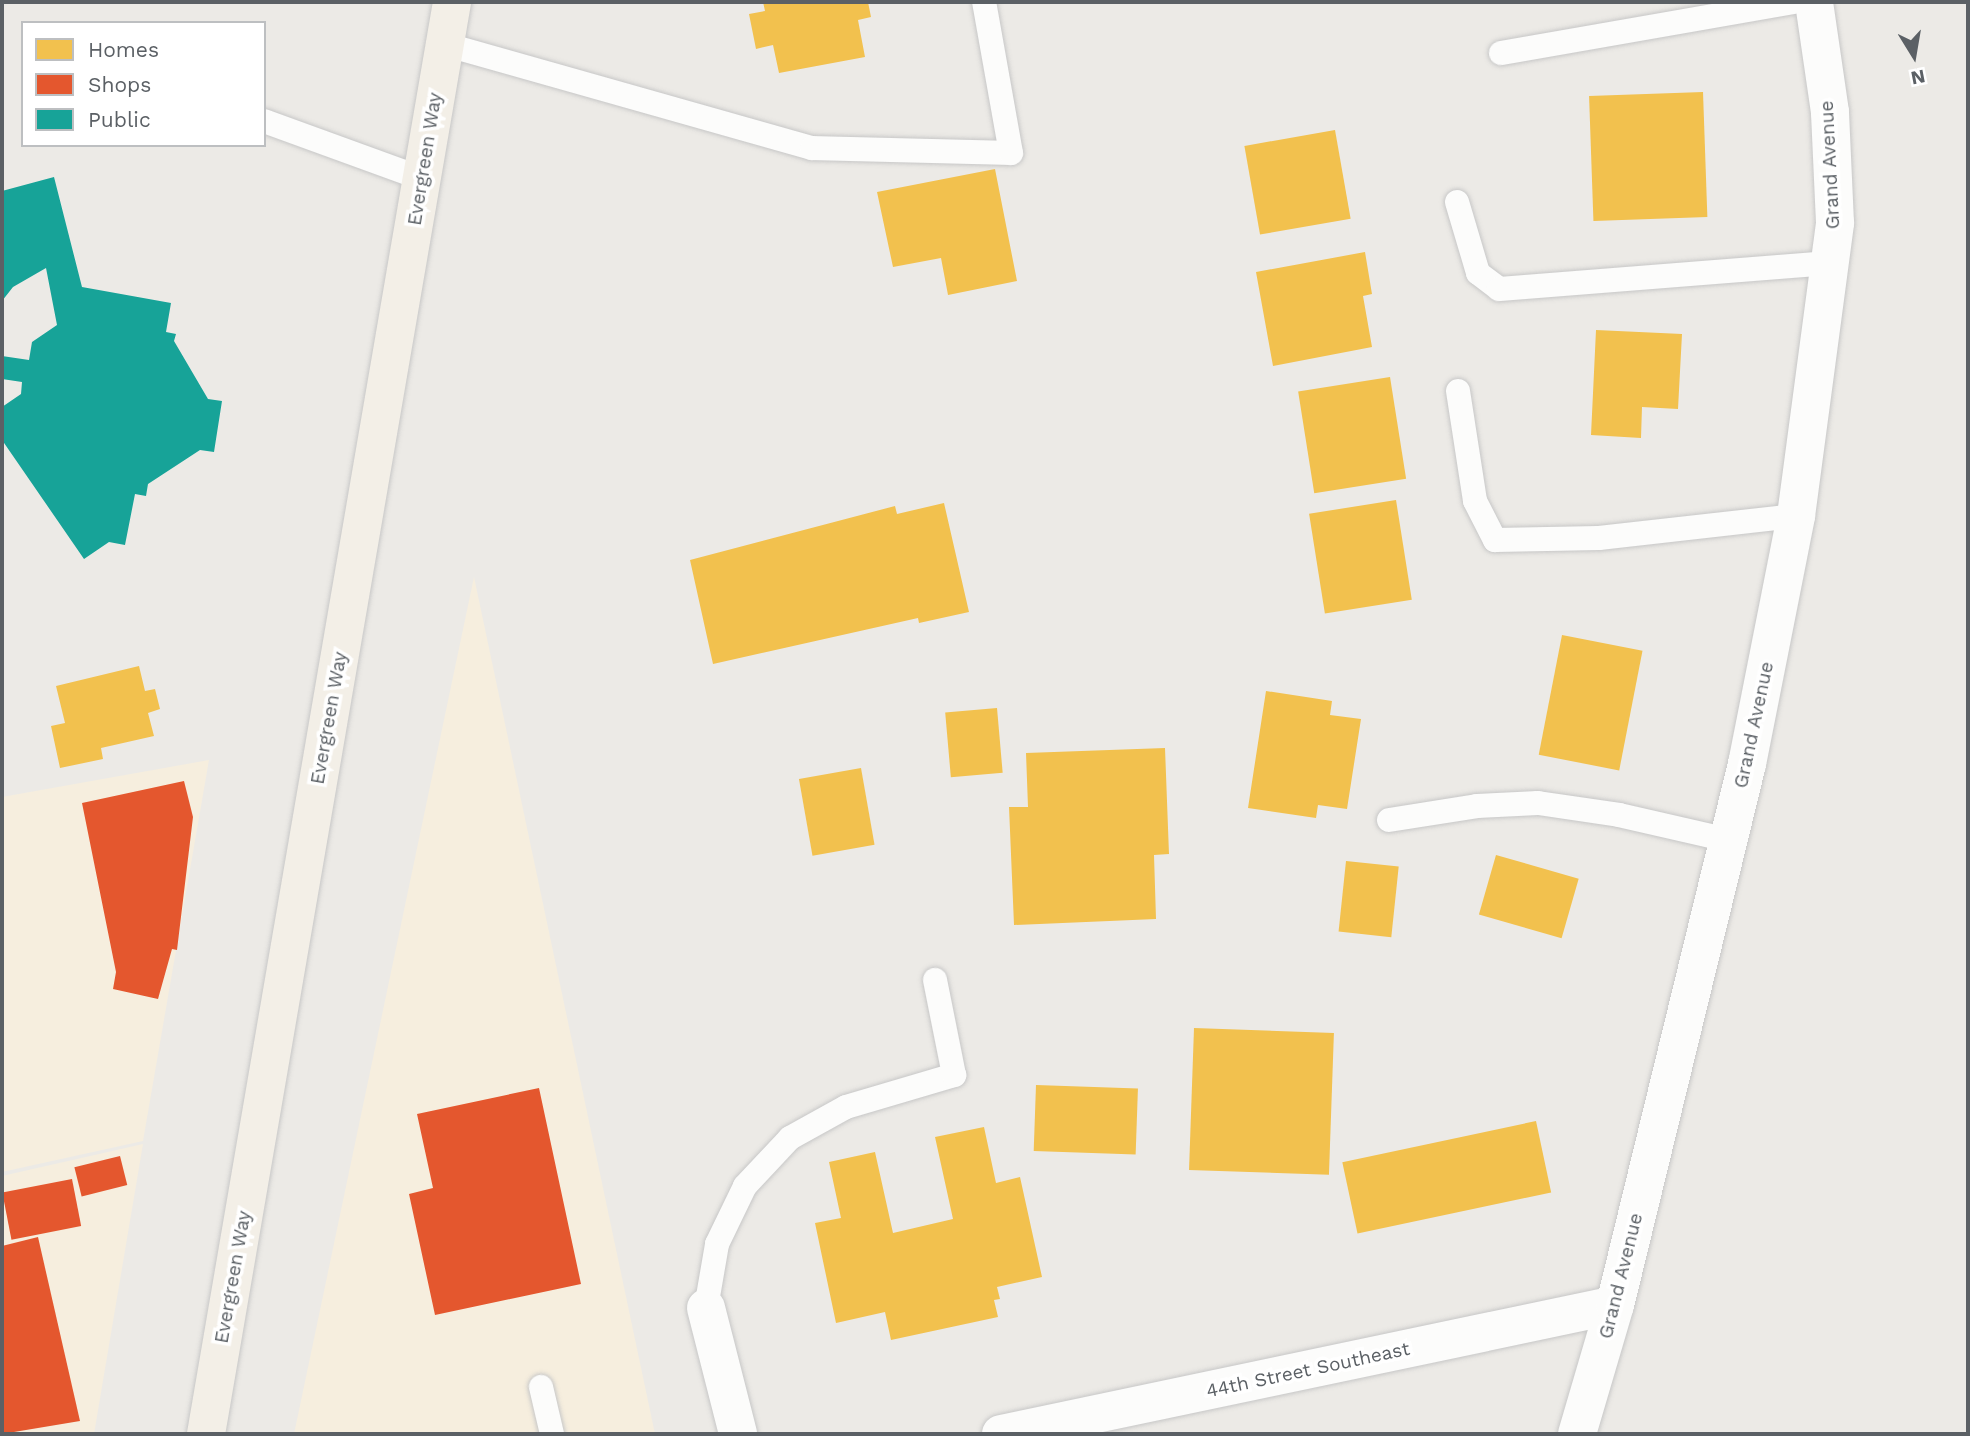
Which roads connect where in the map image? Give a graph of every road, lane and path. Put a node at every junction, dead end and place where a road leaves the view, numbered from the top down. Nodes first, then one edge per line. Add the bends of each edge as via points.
1 (452, 2) edge
2 (984, 2) edge
3 (1794, 2) edge
4 (1814, 2) edge
5 (444, 44) junction
6 (1501, 53) dead end
7 (266, 122) edge
8 (423, 179) junction
9 (1457, 202) dead end
10 (1833, 263) junction
11 (1458, 391) dead end
12 (1796, 516) junction
13 (1389, 820) dead end
14 (1728, 839) junction
15 (935, 979) dead end
16 (1615, 1305) junction
17 (706, 1308) joint
18 (541, 1387) dead end
19 (206, 1434) edge
20 (552, 1434) edge
21 (738, 1434) edge
22 (1001, 1434) edge
23 (1577, 1434) edge

1 - 5 main road, Evergreen Way
2 - 5 lane via 1011,153 812,148
3 - 6 lane
4 - 10 street, Grand Avenue via 1830,112
5 - 8 main road, Evergreen Way
7 - 8 lane
8 - 19 main road, Evergreen Way
9 - 10 lane via 1478,273 1499,289
10 - 12 street, Grand Avenue
11 - 12 lane via 1475,501 1495,540 1600,538
12 - 14 street, Grand Avenue
13 - 14 lane via 1477,806 1538,803
14 - 16 street, Grand Avenue
15 - 17 lane via 954,1075 846,1107 790,1138 745,1186 717,1244
16 - 22 street, 44th Street Southeast
16 - 23 street, Grand Avenue
17 - 21 street
18 - 20 lane

